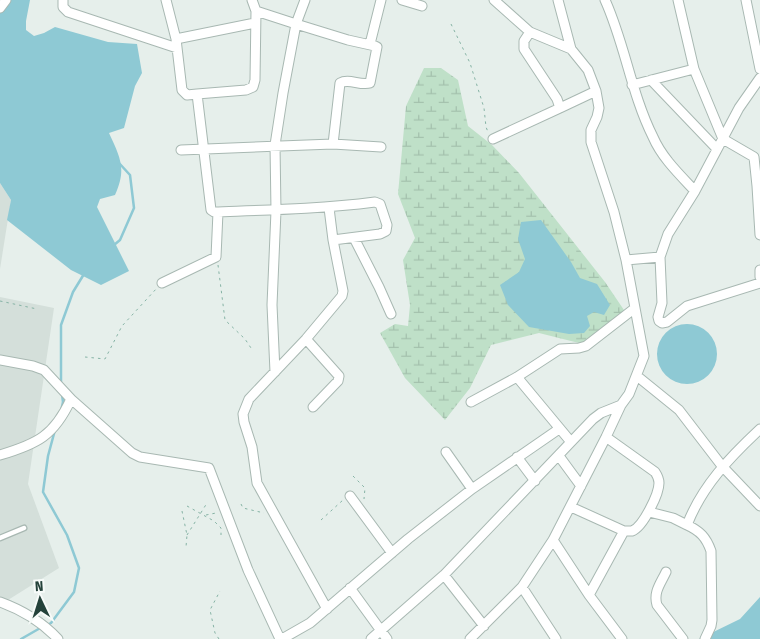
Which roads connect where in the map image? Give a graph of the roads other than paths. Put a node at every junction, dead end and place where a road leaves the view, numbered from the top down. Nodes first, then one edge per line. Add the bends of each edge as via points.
1 (6, 0) edge
2 (63, 0) edge
3 (166, 0) edge
4 (252, 0) edge
5 (305, 0) edge
6 (381, 0) edge
7 (402, 0) edge
8 (494, 0) edge
9 (558, 0) edge
10 (605, 0) edge
11 (678, 0) edge
12 (746, 0) edge
13 (422, 6) dead end
14 (0, 8) edge
15 (256, 10) junction
16 (255, 23) junction
17 (296, 24) junction
18 (530, 32) junction
19 (177, 44) junction
20 (370, 44) junction
21 (571, 49) junction
22 (694, 69) junction
23 (760, 69) edge
24 (760, 78) edge
25 (650, 80) junction
26 (632, 85) junction
27 (596, 91) junction
28 (197, 94) junction
29 (560, 108) junction
30 (493, 139) road end
31 (723, 139) junction
32 (334, 144) junction
33 (276, 145) junction
34 (381, 147) dead end
35 (204, 148) junction
36 (718, 149) junction
37 (181, 150) dead end
38 (757, 156) edge
39 (695, 191) junction
40 (329, 208) junction
41 (759, 208) edge
42 (276, 211) junction
43 (218, 212) junction
44 (760, 235) edge
45 (354, 238) junction
46 (333, 240) junction
47 (660, 258) junction
48 (626, 260) junction
49 (760, 270) edge
50 (760, 277) edge
51 (162, 282) road end
52 (760, 283) edge
53 (635, 308) junction
54 (391, 314) dead end
55 (306, 339) junction
56 (0, 360) edge
57 (275, 372) junction
58 (517, 376) junction
59 (637, 376) junction
60 (71, 400) junction
61 (471, 402) dead end
62 (621, 405) junction
63 (312, 406) dead end
64 (559, 429) junction
65 (760, 429) edge
66 (606, 437) junction
67 (571, 442) junction
68 (446, 452) dead end
69 (0, 455) edge
70 (559, 456) junction
71 (517, 457) junction
72 (722, 466) junction
73 (535, 481) junction
74 (581, 486) junction
75 (472, 489) junction
76 (350, 496) road end
77 (760, 506) edge
78 (571, 507) junction
79 (649, 512) junction
80 (687, 525) junction
81 (24, 528) dead end
82 (624, 531) junction
83 (0, 538) edge
84 (554, 540) junction
85 (392, 553) junction
86 (666, 572) dead end
87 (444, 575) junction
88 (522, 587) junction
89 (350, 588) junction
90 (589, 595) junction
91 (0, 602) edge
92 (327, 609) junction
93 (484, 626) junction
94 (380, 631) junction
95 (58, 639) edge
96 (281, 639) edge
97 (371, 639) edge
98 (387, 639) edge
99 (471, 639) edge
100 (556, 639) edge
101 (622, 639) edge
102 (683, 639) edge
103 (705, 639) edge

1 - 14 street
2 - 19 street via 63,8 68,12
3 - 19 street
4 - 15 street
5 - 17 street
6 - 20 street
7 - 13 street
8 - 18 street
9 - 21 street
10 - 26 street
11 - 22 street
12 - 23 street
15 - 16 street
15 - 17 street
16 - 19 street
16 - 28 street via 253,87
17 - 20 street
17 - 33 street
18 - 21 street
18 - 29 street via 524,41 524,49
19 - 28 street via 182,90 187,95
20 - 32 street via 377,50 370,83 340,83
21 - 27 street via 588,70
22 - 25 street
22 - 31 street
24 - 31 street
25 - 26 street
25 - 36 street
26 - 39 street via 658,148
27 - 29 street
27 - 48 street via 599,108 591,130 591,142 611,198
28 - 35 street
29 - 30 street
31 - 36 street
31 - 38 street
32 - 33 street
32 - 34 street
33 - 35 street
33 - 42 street
35 - 37 street
35 - 43 street via 211,210
36 - 39 street
38 - 41 street
39 - 47 street via 668,234
40 - 42 street
40 - 45 street via 380,204 386,231
40 - 46 street
41 - 44 street
42 - 43 street
42 - 57 street via 272,306
43 - 51 street via 216,257
45 - 46 street
45 - 54 street
46 - 55 street via 343,294
47 - 48 street
47 - 52 street via 662,303 658,317 662,323 687,306
48 - 53 street
49 - 50 street
53 - 58 street via 586,346 560,349
53 - 59 street via 644,356
55 - 57 street
55 - 63 street via 339,376 338,381
56 - 60 street via 40,368
57 - 92 street via 249,399 243,414 252,447 255,478
58 - 61 street
58 - 64 street
59 - 62 street
59 - 72 street via 679,410
60 - 69 street via 49,433 26,447
60 - 96 street via 140,457 208,468 248,570
62 - 66 street
62 - 67 street via 601,413
64 - 67 street
64 - 71 street
65 - 72 street
66 - 74 street
66 - 79 street via 658,477 658,489
67 - 70 street
68 - 75 street
70 - 73 street
70 - 74 street
71 - 73 street
71 - 75 street
72 - 77 street
72 - 80 street via 698,500
73 - 87 street
74 - 78 street
75 - 85 street
76 - 85 street
78 - 82 street
78 - 84 street
79 - 80 street
79 - 82 street via 632,531
80 - 103 street via 699,531 711,551 712,620
81 - 83 lane
82 - 90 street
84 - 88 street
84 - 90 street
85 - 89 street
86 - 102 street via 655,594 656,599
87 - 93 street
87 - 94 street
88 - 93 street
88 - 100 street
89 - 92 street
89 - 94 street
90 - 101 street
91 - 95 street via 19,609
92 - 96 street
93 - 99 street
94 - 97 street
94 - 98 street

